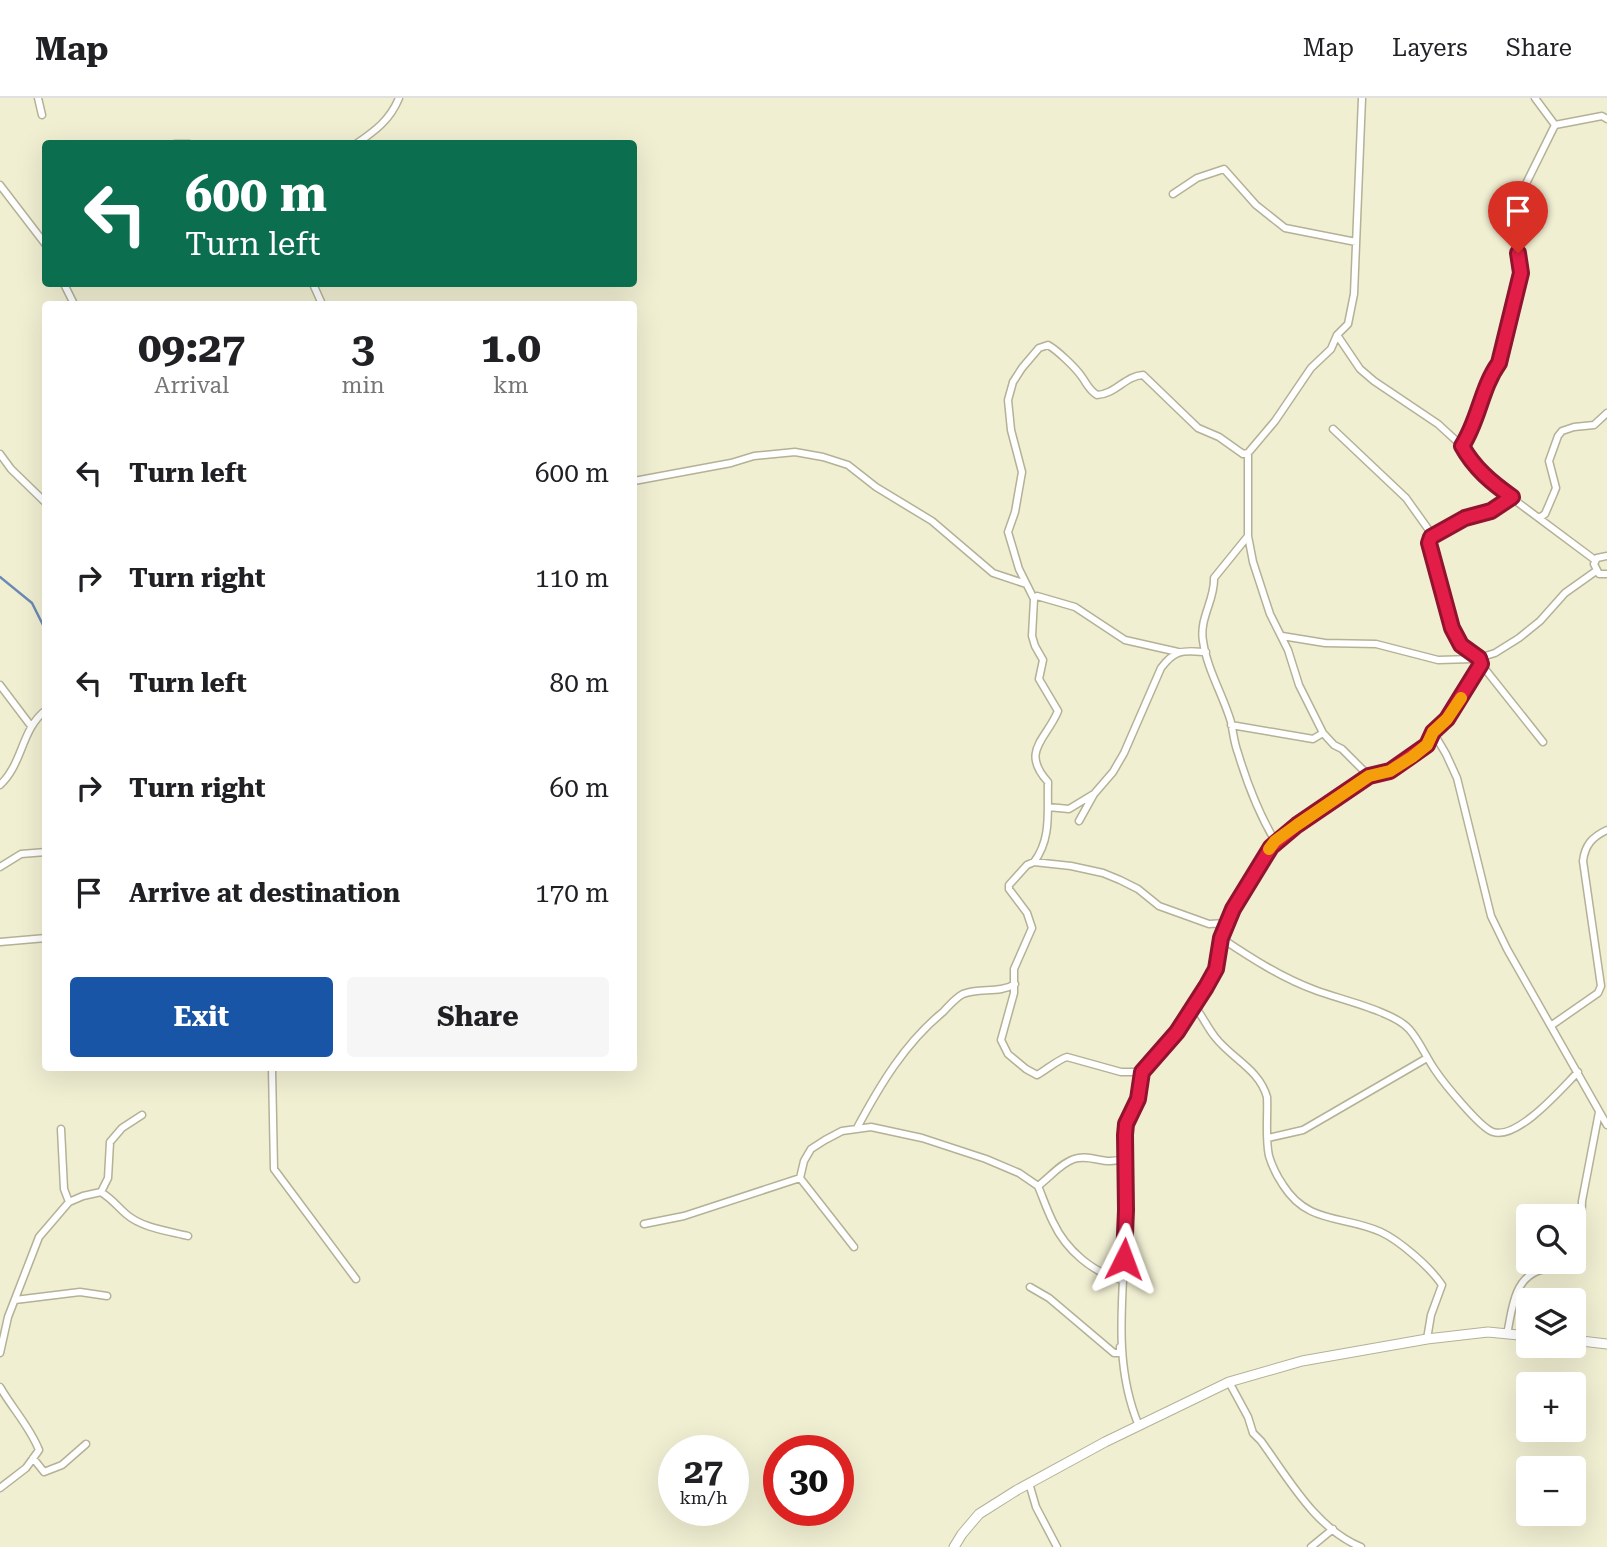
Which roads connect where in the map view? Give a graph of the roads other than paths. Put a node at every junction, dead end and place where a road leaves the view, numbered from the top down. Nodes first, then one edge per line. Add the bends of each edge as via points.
1 (38, 98) edge
2 (399, 98) edge
3 (1361, 98) edge
4 (1535, 98) edge
5 (42, 115) dead end
6 (1607, 119) edge
7 (1555, 125) junction
8 (362, 140) edge
9 (0, 185) edge
10 (1173, 194) dead end
11 (42, 240) edge
12 (1356, 242) junction
13 (1337, 335) junction
14 (1607, 413) edge
15 (1333, 429) dead end
16 (1462, 446) junction
17 (1248, 453) junction
18 (0, 454) edge
19 (637, 480) edge
20 (1512, 497) junction
21 (42, 499) edge
22 (1539, 518) junction
23 (1248, 536) junction
24 (1429, 543) junction
25 (1607, 556) edge
26 (1595, 560) junction
27 (1596, 571) junction
28 (1607, 574) edge
29 (1026, 584) junction
30 (1034, 599) junction
31 (1282, 636) junction
32 (1178, 652) junction
33 (1206, 652) junction
34 (1478, 659) junction
35 (0, 685) edge
36 (42, 714) edge
37 (1231, 725) junction
38 (31, 726) junction
39 (1433, 732) junction
40 (1323, 733) junction
41 (1543, 742) dead end
42 (1369, 776) junction
43 (0, 785) edge
44 (1094, 794) junction
45 (1048, 807) junction
46 (1079, 821) dead end
47 (1607, 830) edge
48 (1275, 841) junction
49 (42, 852) edge
50 (1034, 862) junction
51 (0, 867) edge
52 (1227, 923) junction
53 (42, 938) edge
54 (1221, 938) junction
55 (0, 942) edge
56 (1015, 984) junction
57 (1193, 1004) junction
58 (1552, 1025) junction
59 (1427, 1058) junction
60 (272, 1071) edge
61 (1142, 1072) junction
62 (1578, 1072) junction
63 (1599, 1112) junction
64 (142, 1115) dead end
65 (1607, 1125) edge
66 (857, 1128) junction
67 (61, 1129) dead end
68 (1268, 1138) junction
69 (1125, 1158) junction
70 (800, 1178) junction
71 (1038, 1186) junction
72 (101, 1192) junction
73 (69, 1202) junction
74 (1582, 1204) edge
75 (644, 1224) dead end
76 (188, 1236) dead end
77 (854, 1247) dead end
78 (1532, 1274) edge
79 (356, 1279) dead end
80 (1122, 1280) junction
81 (1030, 1287) dead end
82 (107, 1296) dead end
83 (15, 1300) junction
84 (1507, 1334) junction
85 (1516, 1335) edge
86 (1427, 1339) junction
87 (1586, 1342) edge
88 (1607, 1344) edge
89 (1121, 1346) junction
90 (0, 1353) edge
91 (1229, 1382) junction
92 (0, 1387) edge
93 (1139, 1426) junction
94 (86, 1444) dead end
95 (33, 1458) junction
96 (1029, 1483) junction
97 (0, 1488) edge
98 (1333, 1529) junction
99 (961, 1534) junction
100 (954, 1547) edge
101 (965, 1547) edge
102 (1057, 1547) edge
103 (1311, 1547) edge
104 (1361, 1547) edge

1 - 5 street
2 - 8 street via 380,127
3 - 12 street
4 - 7 street
6 - 7 street via 1602,116
7 - 16 street via 1511,215 1521,273 1499,363
9 - 11 street
10 - 12 street via 1197,178 1224,169 1256,205 1285,228
12 - 13 street via 1348,324
13 - 16 street via 1360,369
13 - 17 street via 1331,349 1311,368
14 - 22 street via 1594,425 1574,427 1558,436 1549,461 1556,488
15 - 24 street via 1406,498 1431,533
16 - 20 street via 1493,484
17 - 23 street
17 - 29 street via 1198,428 1143,375 1097,394 1057,350 1048,345 1039,348 1013,382 1008,400 1022,472 1008,532
18 - 21 street
19 - 29 street via 754,456 795,452 823,457 848,465 932,521 993,573
20 - 22 street
20 - 24 street via 1491,511 1465,518 1431,537
22 - 26 street
23 - 31 street via 1270,614
23 - 33 street via 1214,578 1202,624
24 - 34 street via 1448,618 1461,645
25 - 26 street
26 - 27 street
27 - 28 street
27 - 34 street via 1564,593 1519,638
29 - 30 street
30 - 32 street via 1037,596 1075,607 1133,643
30 - 45 street via 1032,636 1043,660 1039,679 1058,711 1037,752 1038,771 1048,782
31 - 34 street via 1376,644 1437,660
31 - 40 street
32 - 33 street
32 - 44 street via 1161,668 1124,753
33 - 37 street
34 - 39 street via 1447,719
34 - 41 street
35 - 38 street
36 - 38 street
37 - 40 street via 1313,739
37 - 48 street via 1255,800
38 - 43 street via 11,775
39 - 42 street via 1427,745 1412,757 1390,771
39 - 58 street via 1457,778 1491,916
40 - 42 street
42 - 48 street
44 - 45 street via 1069,809
44 - 46 street
45 - 50 street via 1043,850
47 - 58 street via 1589,842 1583,861 1601,986 1598,993
48 - 52 street
49 - 51 street via 21,854
50 - 52 street via 1103,873 1158,906 1209,924
50 - 56 street via 1009,885 1032,929 1014,969
52 - 54 street
53 - 55 street
54 - 57 street via 1216,969
54 - 59 street via 1314,990 1399,1021 1409,1028
56 - 61 street via 1001,1040 1008,1054 1026,1069 1037,1074 1067,1057 1121,1072
56 - 66 street via 961,995 924,1027 882,1083
57 - 61 street via 1177,1032
57 - 68 street via 1215,1037 1265,1089
58 - 62 street
59 - 62 street via 1480,1123 1497,1133 1536,1114
59 - 68 street via 1303,1130
60 - 79 street via 274,1169
61 - 69 street via 1138,1099 1126,1124
62 - 63 street
63 - 65 street
63 - 74 street
64 - 72 street via 110,1142 108,1178
66 - 70 street via 842,1131 811,1149
66 - 71 street via 871,1126 922,1138 1005,1166
67 - 73 street via 64,1189
68 - 86 street via 1277,1175 1302,1207 1380,1232 1437,1277 1441,1292
69 - 71 street via 1115,1163 1074,1158
69 - 80 street
70 - 75 street via 684,1216
70 - 77 street
71 - 80 street via 1053,1223 1080,1257 1105,1276
72 - 73 street
72 - 76 street via 127,1215 151,1227
73 - 83 street via 38,1237
78 - 84 street via 1517,1290
80 - 89 street
81 - 89 street via 1114,1353 1120,1353
82 - 83 street via 80,1292
83 - 90 street
84 - 85 main road
84 - 86 main road
86 - 91 main road via 1302,1360
87 - 88 main road
89 - 93 street via 1124,1379
91 - 93 main road
91 - 98 street via 1253,1433 1307,1505
92 - 95 street via 33,1436 39,1450
93 - 96 main road
94 - 95 street via 62,1465 44,1472
95 - 97 street
96 - 99 main road via 979,1514
96 - 102 street
98 - 103 street
98 - 104 street
99 - 100 main road
99 - 101 street

